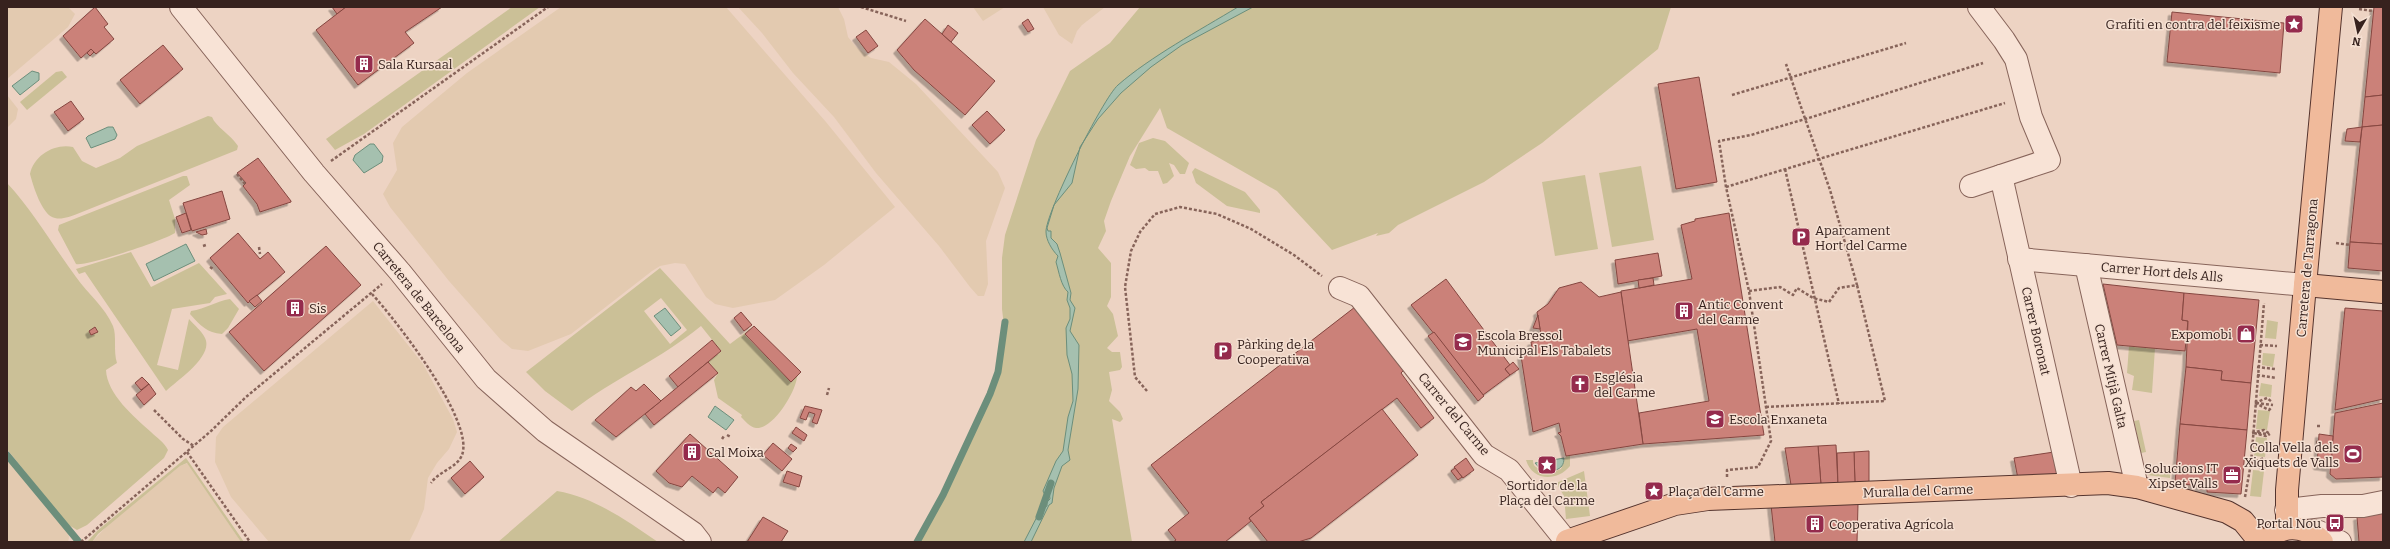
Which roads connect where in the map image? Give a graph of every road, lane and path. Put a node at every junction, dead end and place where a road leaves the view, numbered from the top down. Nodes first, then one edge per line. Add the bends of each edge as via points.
1 (181, 7) edge
2 (548, 7) edge
3 (861, 7) edge
4 (1979, 7) edge
5 (2331, 7) edge
6 (2359, 9) dead end
7 (2373, 11) dead end
8 (906, 21) dead end
9 (1906, 43) dead end
10 (1983, 63) dead end
11 (1786, 64) dead end
12 (1792, 77) junction
13 (1732, 95) dead end
14 (2011, 100) dead end
15 (1805, 119) junction
16 (1818, 160) junction
17 (1785, 170) junction
18 (314, 173) junction
19 (237, 174) dead end
20 (2001, 176) junction
21 (245, 184) dead end
22 (1972, 186) dead end
23 (1726, 187) junction
24 (2336, 243) dead end
25 (2350, 245) dead end
26 (259, 247) dead end
27 (260, 254) dead end
28 (2019, 259) junction
29 (2086, 265) junction
30 (1857, 285) junction
31 (2305, 285) junction
32 (380, 286) dead end
33 (1340, 288) joint
34 (1749, 291) junction
35 (2383, 292) edge
36 (372, 294) junction
37 (1815, 298) junction
38 (2265, 299) dead end
39 (2260, 345) junction
40 (2279, 347) dead end
41 (2258, 367) junction
42 (2274, 368) dead end
43 (2257, 375) junction
44 (2273, 377) dead end
45 (829, 388) dead end
46 (1147, 391) dead end
47 (827, 395) dead end
48 (2270, 399) dead end
49 (2255, 403) junction
50 (1839, 404) junction
51 (2269, 404) dead end
52 (1766, 407) junction
53 (154, 410) dead end
54 (2269, 410) dead end
55 (2318, 426) dead end
56 (2321, 426) dead end
57 (2252, 433) junction
58 (724, 436) dead end
59 (731, 437) dead end
60 (2316, 442) dead end
61 (2320, 442) dead end
62 (194, 446) junction
63 (187, 452) junction
64 (2264, 458) dead end
65 (2251, 463) junction
66 (2267, 465) dead end
67 (1727, 470) dead end
68 (2263, 470) dead end
69 (2070, 481) junction
70 (431, 483) dead end
71 (2137, 487) junction
72 (2244, 501) dead end
73 (2383, 502) edge
74 (2286, 519) junction
75 (2315, 537) edge
76 (81, 542) edge
77 (250, 542) edge
78 (700, 542) edge
79 (1566, 542) edge
80 (2260, 542) edge
81 (2265, 542) edge
82 (2340, 542) edge

1 - 18 street, Carretera de Barcelona
2 - 18 path
3 - 8 path
4 - 20 street via 2016,59 2031,117 2049,160
5 - 31 main road, Carretera de Tarragona
6 - 7 path
9 - 12 path
10 - 15 path
11 - 12 path
12 - 13 path
12 - 15 path
14 - 16 path
15 - 16 path
15 - 23 path via 1719,141
16 - 17 path
16 - 30 path via 1830,190
17 - 23 path
17 - 37 path
18 - 78 street, Carretera de Barcelona via 400,272 486,379 545,431 693,533
19 - 21 path
20 - 22 street
20 - 28 street, Carrer Boronat
23 - 34 path
24 - 25 path
26 - 27 path
28 - 29 street, Carrer Hort dels Alls
28 - 69 street, Carrer Boronat
29 - 31 street, Carrer Hort dels Alls
29 - 71 street, Carrer Mitjà Galta
30 - 37 path via 1839,288 1829,302
30 - 50 path via 1885,401
31 - 35 main road
31 - 74 main road, Carretera de Tarragona
32 - 36 path
33 - 46 path via 1294,255 1251,229 1217,214 1180,208 1156,214 1140,232 1131,251 1125,287 1135,376
33 - 79 street, Carrer del Carme via 1359,296 1484,455 1509,470
34 - 37 path via 1780,287 1793,294 1797,288
34 - 52 path
36 - 62 path via 366,296 281,368
36 - 70 path via 434,374 458,424 463,453 458,462
37 - 50 path
38 - 39 path
39 - 40 path
39 - 41 path
41 - 42 path
41 - 43 path
43 - 44 path
43 - 49 path
45 - 47 path
48 - 49 path
49 - 51 path
49 - 54 path
49 - 57 path
50 - 52 path
52 - 67 path via 1772,441 1758,467
53 - 62 path via 183,439
55 - 56 path
57 - 57 path via 2266,434
57 - 65 path
58 - 59 path
60 - 61 path
62 - 63 path
63 - 76 path
63 - 77 path
64 - 65 path
65 - 66 path
65 - 68 path
65 - 72 path
69 - 71 main road, Muralla del Carme
69 - 79 main road, Muralla del Carme via 1708,499 1675,504
71 - 80 main road, Muralla del Carme via 2227,512 2243,521
73 - 74 street via 2363,506 2322,506
74 - 75 main road
74 - 81 main road via 2277,532
75 - 82 street via 2319,532

